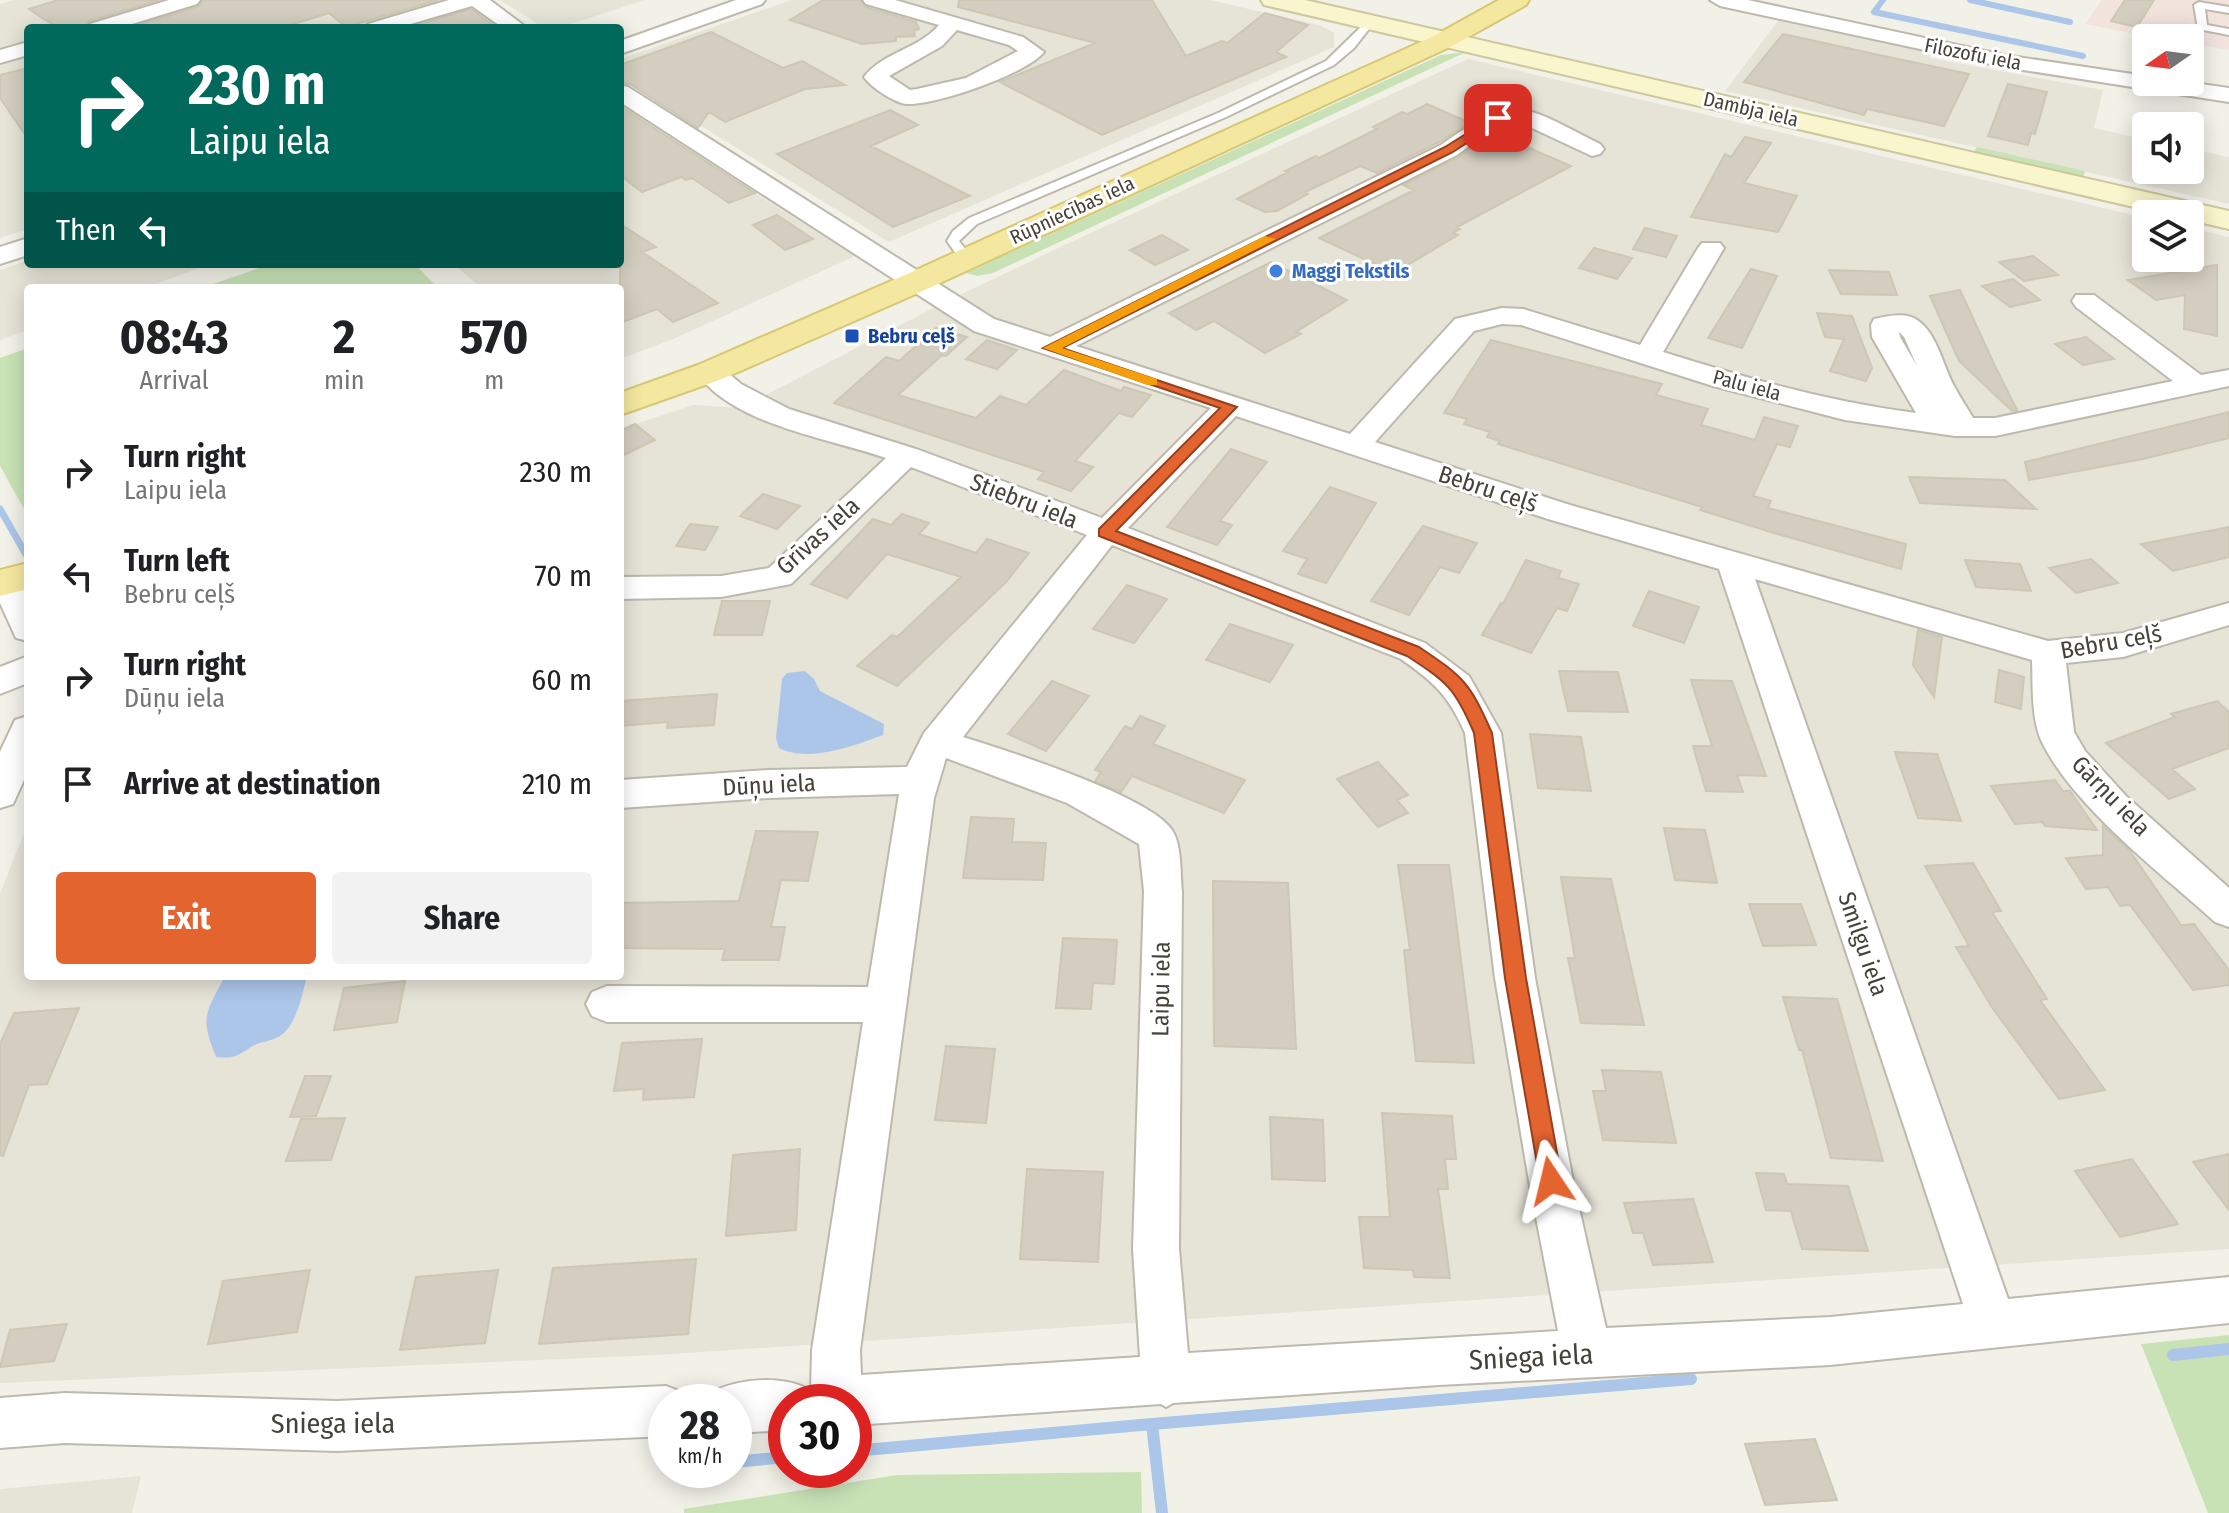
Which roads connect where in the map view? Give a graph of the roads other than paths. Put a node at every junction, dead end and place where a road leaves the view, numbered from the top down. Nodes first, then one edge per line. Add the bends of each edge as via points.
1 (190, 0) edge
2 (471, 0) edge
3 (477, 0) edge
4 (755, 0) edge
5 (873, 0) edge
6 (1273, 0) edge
7 (1517, 0) edge
8 (1720, 0) edge
9 (2199, 3) edge
10 (684, 7) dead end
11 (2229, 10) edge
12 (705, 19) junction
13 (1368, 23) junction
14 (110, 24) edge
15 (389, 24) edge
16 (511, 24) edge
17 (951, 24) junction
18 (2229, 32) edge
19 (1443, 41) junction
20 (624, 47) edge
21 (24, 49) edge
22 (0, 57) edge
23 (624, 95) edge
24 (2229, 95) edge
25 (1592, 149) dead end
26 (2229, 220) edge
27 (24, 247) edge
28 (1711, 248) dead end
29 (0, 256) edge
30 (966, 258) junction
31 (916, 282) junction
32 (2085, 301) dead end
33 (1050, 348) junction
34 (1648, 355) junction
35 (710, 372) junction
36 (2229, 378) edge
37 (2194, 384) junction
38 (624, 404) edge
39 (1229, 407) junction
40 (1356, 445) junction
41 (906, 455) junction
42 (1105, 533) junction
43 (1734, 565) junction
44 (9, 577) edge
45 (624, 588) edge
46 (2229, 614) edge
47 (24, 619) edge
48 (2048, 653) junction
49 (24, 670) edge
50 (0, 682) edge
51 (24, 738) edge
52 (937, 742) junction
53 (919, 780) junction
54 (0, 794) edge
55 (624, 794) edge
56 (2229, 911) edge
57 (607, 1004) dead end
58 (884, 1005) junction
59 (2229, 1300) edge
60 (1993, 1323) junction
61 (1587, 1353) junction
62 (1166, 1382) junction
63 (835, 1384) edge
64 (872, 1400) edge
65 (648, 1412) edge
66 (0, 1423) edge

1 - 14 street
2 - 15 street
3 - 16 street
4 - 12 street
5 - 17 street
6 - 13 street, Dambja iela
7 - 19 main road, Rūpniecības iela
8 - 24 street, Filozofu iela via 2004,61
9 - 11 lane
9 - 18 lane via 2202,27
10 - 12 street
12 - 20 street
13 - 19 street, Dambja iela
13 - 30 lane via 1330,63 973,221 953,241
17 - 17 street via 1016,41 1033,52 973,83 917,96 906,97 875,77 934,44
19 - 26 street, Dambja iela
19 - 30 main road, Rūpniecības iela
21 - 22 street
23 - 31 street, Bebru ceļš
25 - 33 street via 1525,118 1498,118 1449,150
27 - 29 street
28 - 34 street
30 - 31 main road, Rūpniecības iela
31 - 33 street, Bebru ceļš via 984,325
31 - 35 main road, Rūpniecības iela
32 - 37 street
33 - 39 street, Bebru ceļš
34 - 37 street, Palu iela via 1855,414 1950,426 1995,427
34 - 40 street, Palu iela via 1523,317 1480,319 1465,325
35 - 38 main road, Rūpniecības iela
35 - 41 street, Stiebru iela via 769,413
36 - 37 street, Palu iela
39 - 40 street, Bebru ceļš
39 - 42 street
40 - 43 street, Bebru ceļš
41 - 42 street, Stiebru iela
41 - 45 street, Grīvas iela via 780,576 728,586
42 - 52 street
42 - 61 street, Stiebru iela via 1413,651 1454,679 1470,702 1483,733 1515,978
43 - 48 street, Bebru ceļš
43 - 60 street, Smilgu iela
44 - 47 street
46 - 48 street, Bebru ceļš via 2123,645
48 - 56 street, Gārņu iela via 2058,737 2081,770
49 - 50 street
51 - 54 street
52 - 53 street
52 - 62 street, Laipu iela via 1073,793 1134,820 1157,837 1163,891 1156,1249
53 - 55 street, Dūņu iela
53 - 58 street
57 - 58 street
58 - 63 street
59 - 60 street, Sniega iela
60 - 61 street, Sniega iela via 1830,1341
61 - 62 street, Sniega iela
62 - 64 street, Sniega iela
65 - 66 street, Sniega iela via 337,1426 65,1418

